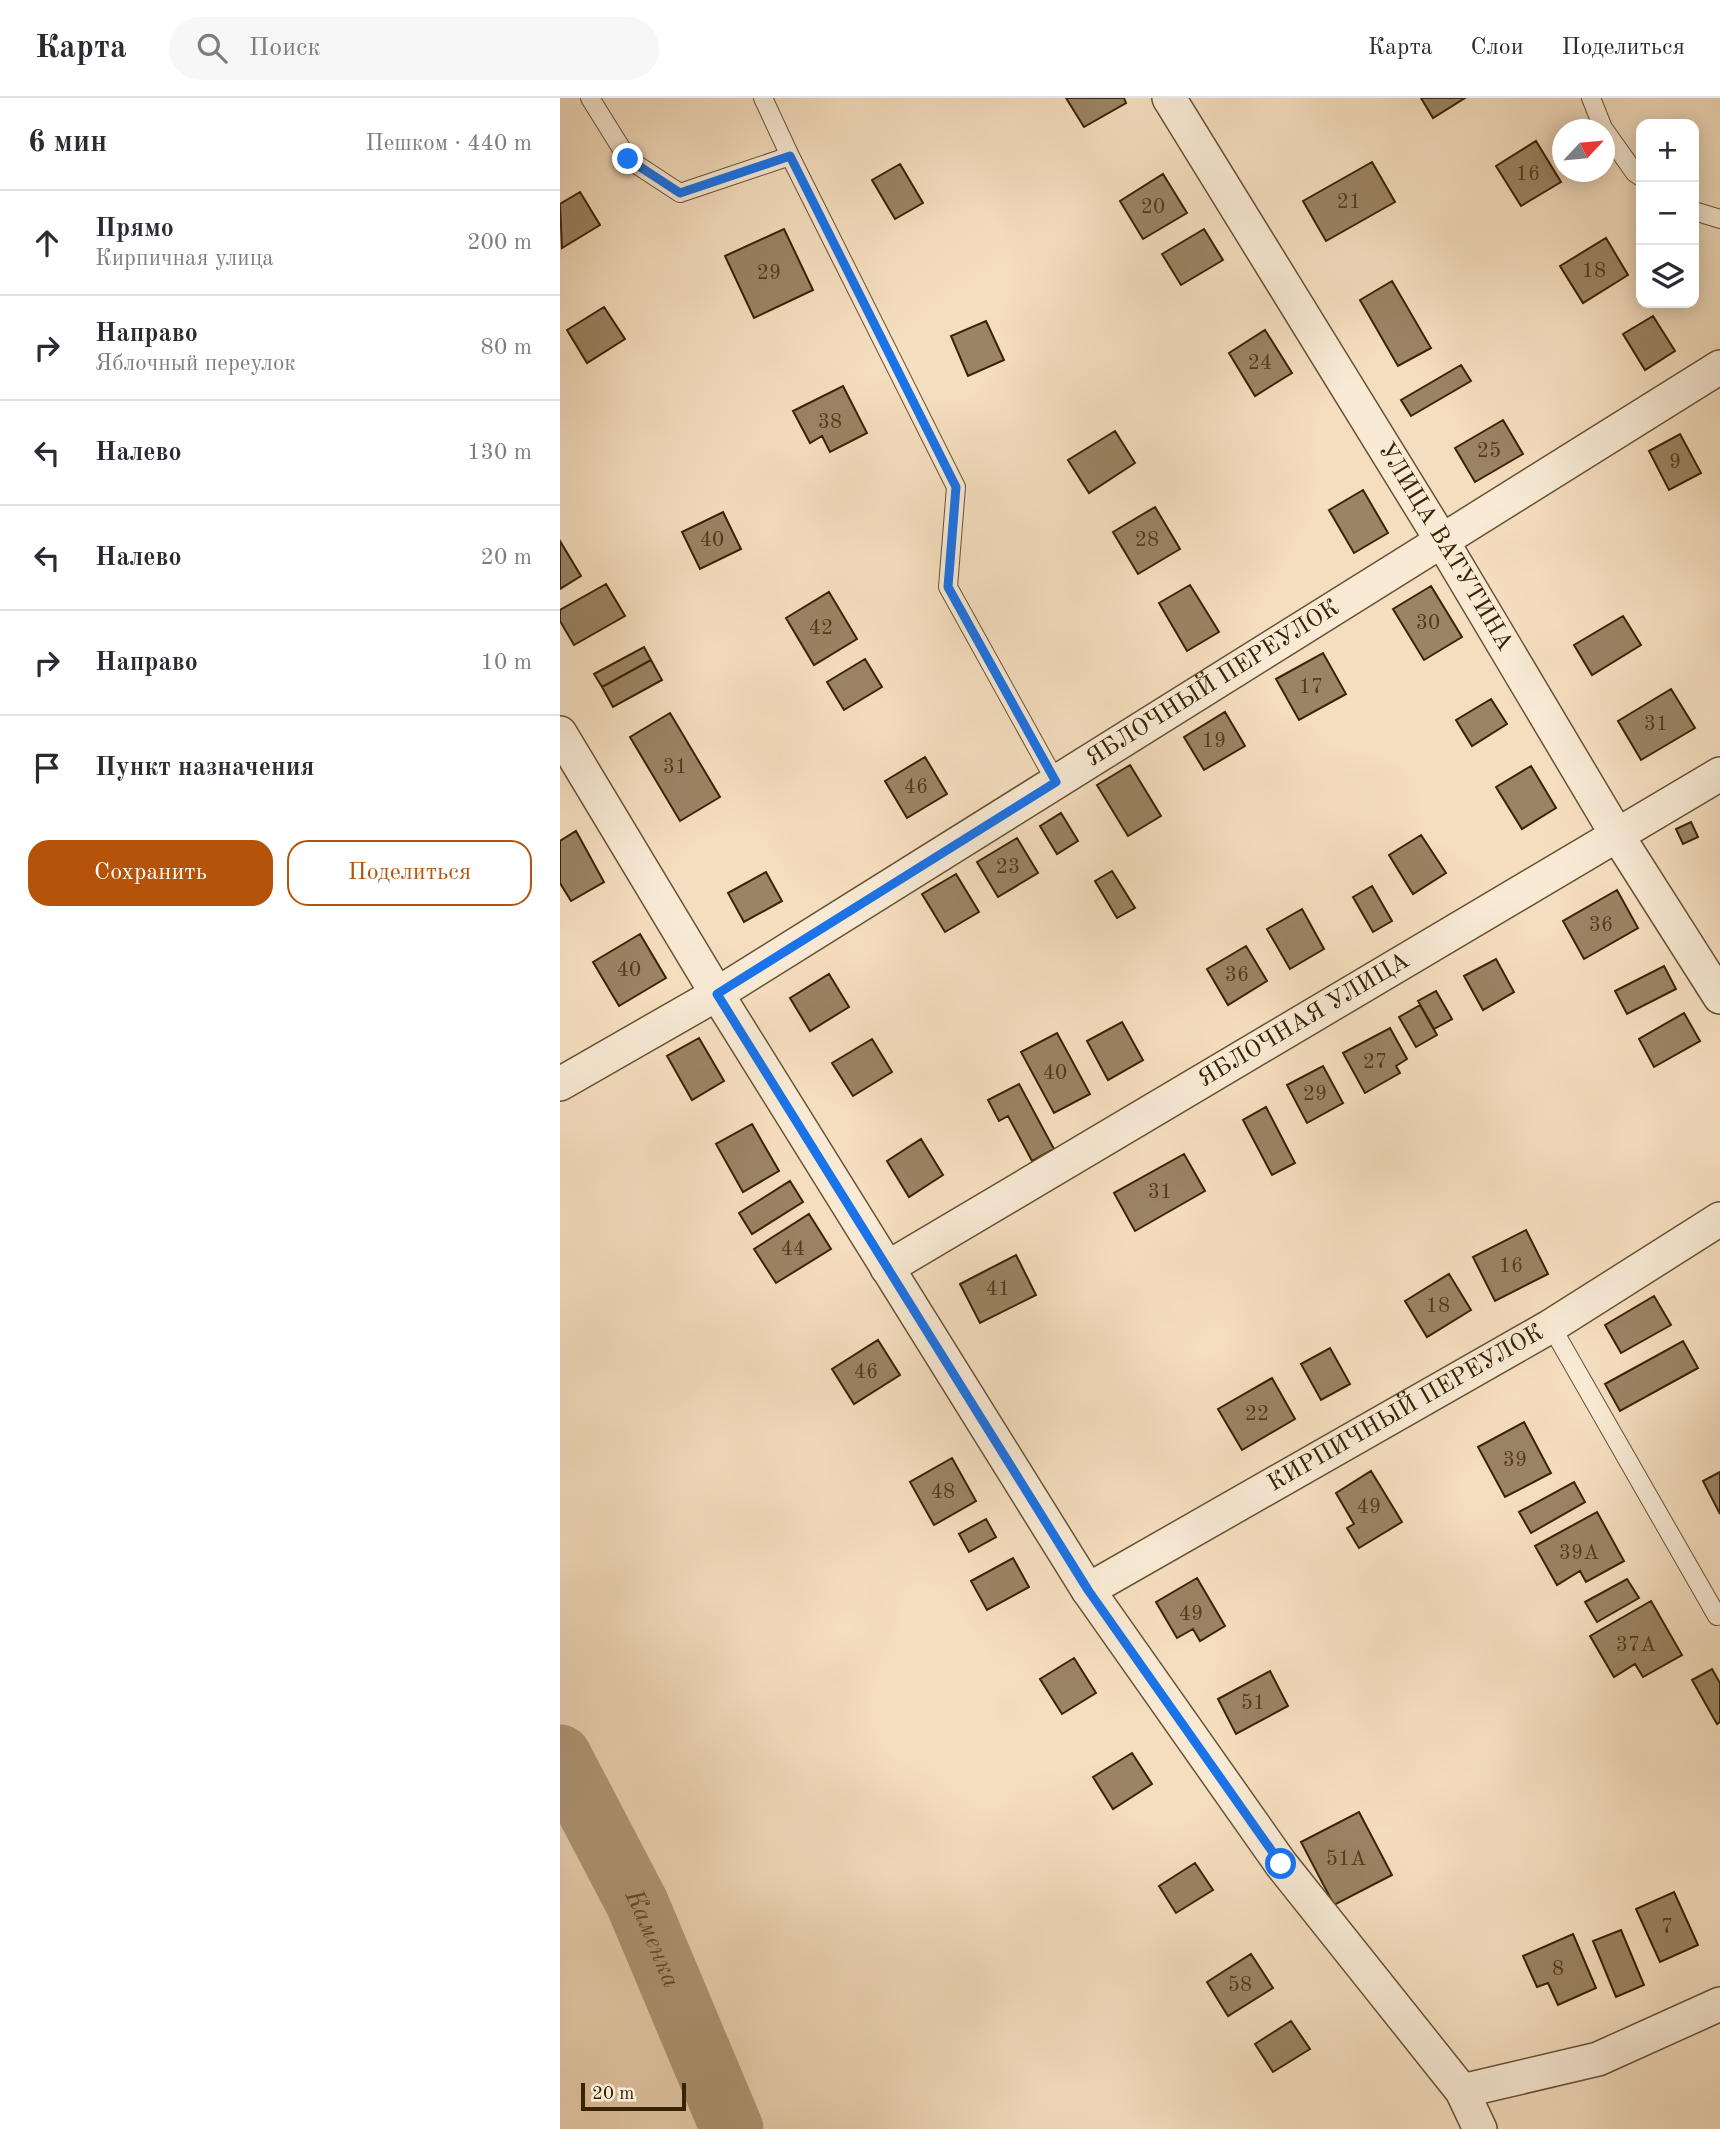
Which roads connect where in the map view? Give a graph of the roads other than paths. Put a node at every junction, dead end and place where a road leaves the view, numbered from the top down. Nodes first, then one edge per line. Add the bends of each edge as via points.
1 (590, 98) edge
2 (763, 98) edge
3 (1169, 98) edge
4 (1591, 98) edge
5 (790, 156) junction
6 (1636, 174) edge
7 (1699, 213) edge
8 (1720, 219) edge
9 (1720, 368) edge
10 (1442, 541) junction
11 (560, 733) edge
12 (1720, 774) edge
13 (1056, 782) junction
14 (1617, 835) junction
15 (717, 994) junction
16 (1720, 998) edge
17 (560, 1084) edge
18 (1720, 1219) edge
19 (887, 1268) junction
20 (1550, 1326) junction
21 (1088, 1590) junction
22 (1717, 1616) dead end
23 (1720, 2004) edge
24 (1462, 2091) junction
25 (1480, 2129) edge

1 - 5 lane via 628,159 680,193
2 - 5 lane
3 - 10 street, УЛИЦА ВАТУТИНА
4 - 6 lane via 1604,128
5 - 13 lane via 956,487 948,587
7 - 8 lane
9 - 10 street, ЯБЛОЧНЫЙ ПЕРЕУЛОК
10 - 13 street, ЯБЛОЧНЫЙ ПЕРЕУЛОК
10 - 14 street, УЛИЦА ВАТУТИНА
11 - 15 street
12 - 14 street, ЯБЛОЧНАЯ УЛИЦА
13 - 15 street, ЯБЛОЧНЫЙ ПЕРЕУЛОК
14 - 16 street, УЛИЦА ВАТУТИНА
14 - 19 street, ЯБЛОЧНАЯ УЛИЦА
15 - 17 street, ЯБЛОЧНЫЙ ПЕРЕУЛОК
15 - 19 street
18 - 20 street, КИРПИЧНЫЙ ПЕРЕУЛОК
19 - 21 street
20 - 21 street, КИРПИЧНЫЙ ПЕРЕУЛОК
20 - 22 lane
21 - 24 street via 1281,1864
23 - 24 street via 1598,2059
24 - 25 street

